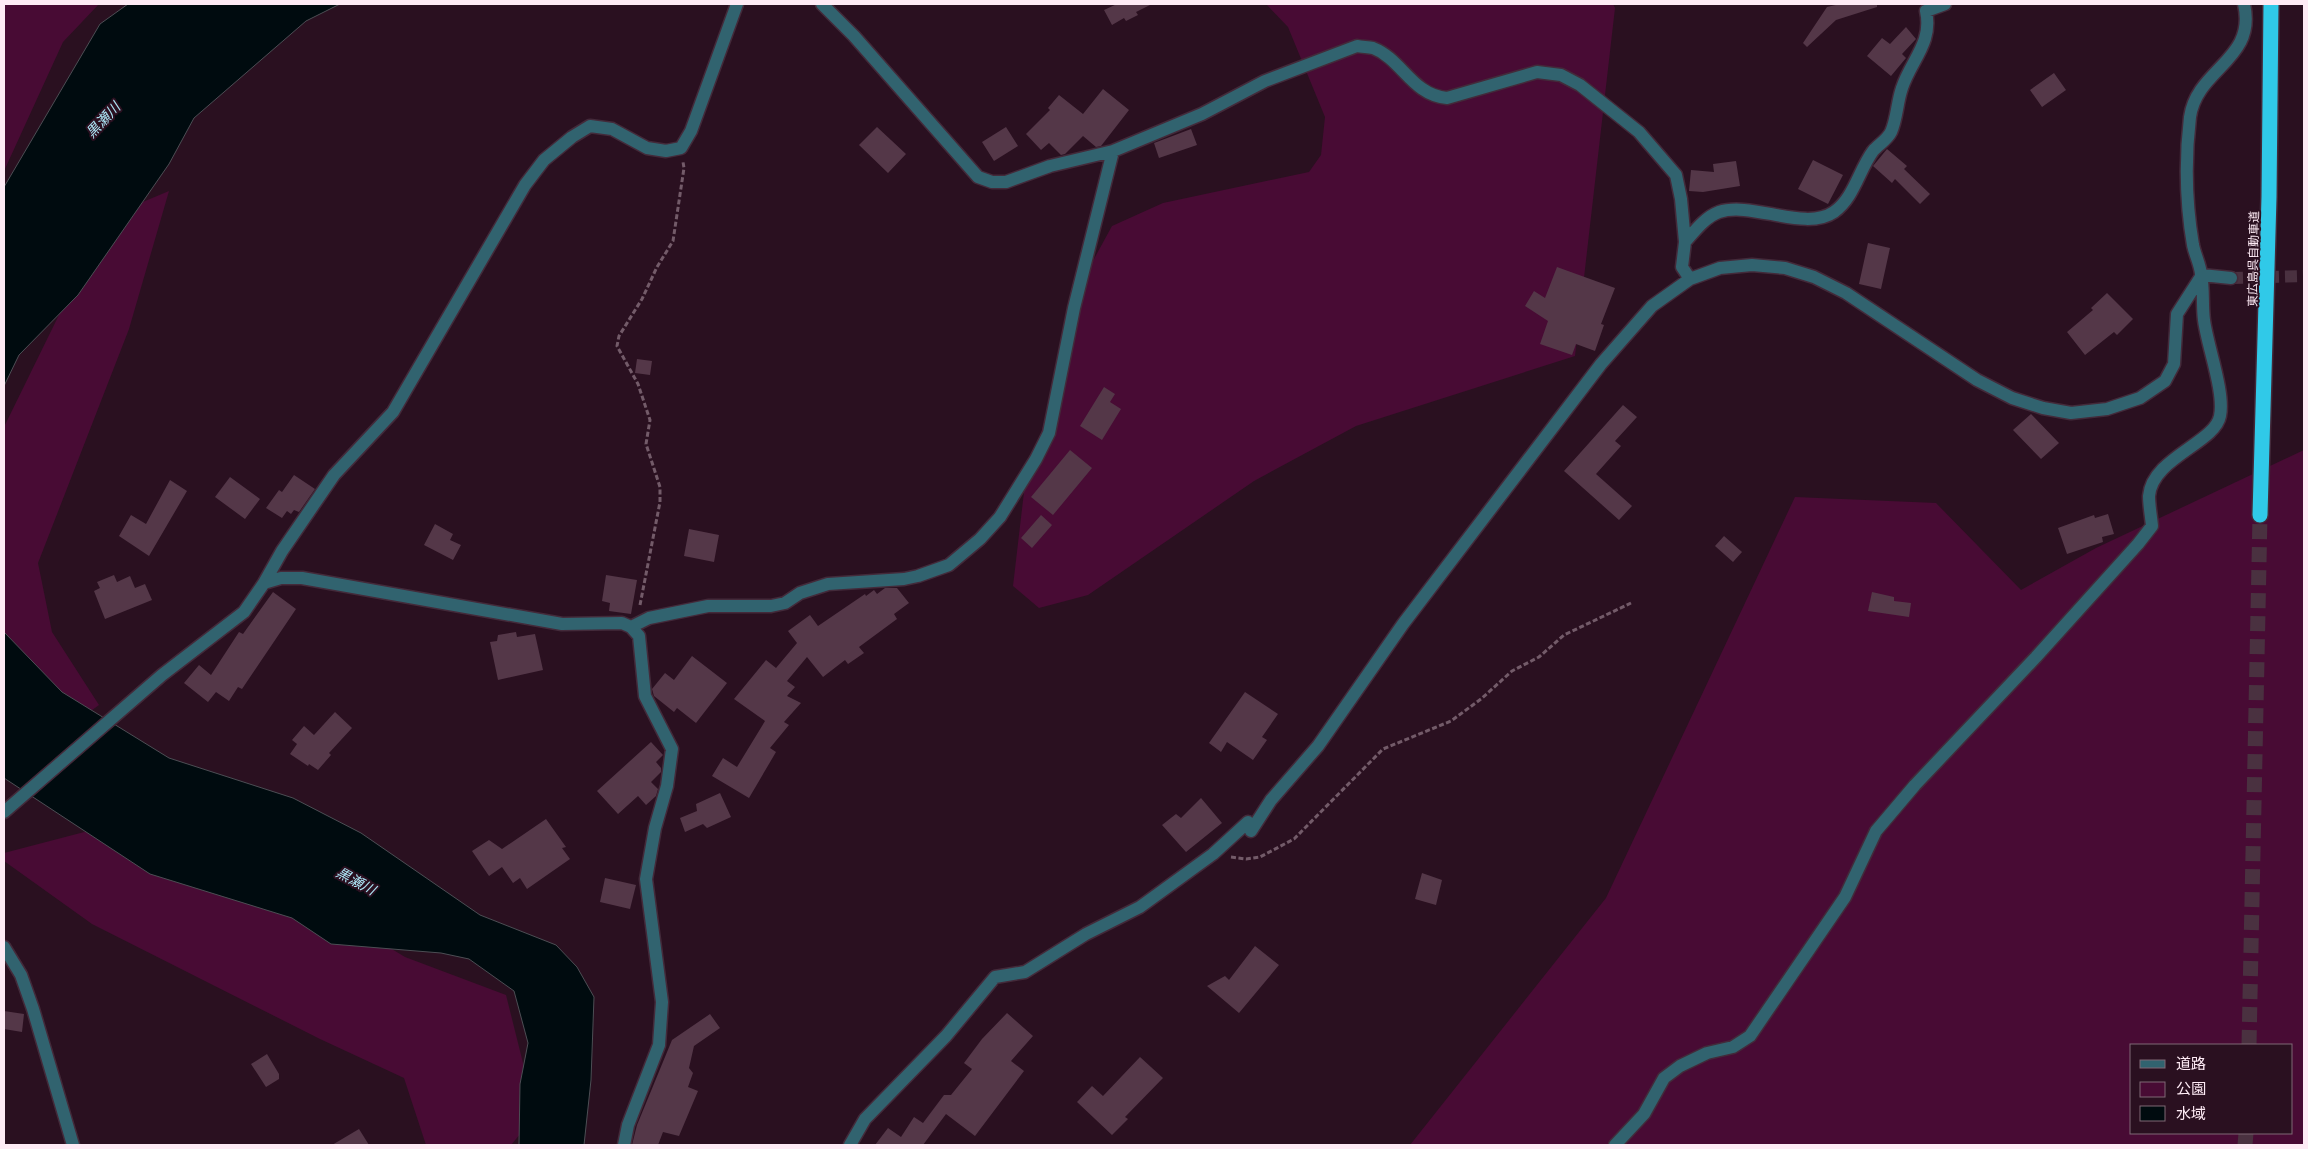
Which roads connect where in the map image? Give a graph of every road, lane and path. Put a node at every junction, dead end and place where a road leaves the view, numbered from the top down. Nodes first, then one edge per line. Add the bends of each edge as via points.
1 (737, 4) edge
2 (822, 4) edge
3 (1945, 4) edge
4 (2244, 4) edge
5 (2271, 4) edge
6 (681, 148) junction
7 (1113, 151) junction
8 (1685, 242) junction
9 (2202, 275) junction
10 (2231, 278) tunnel mouth
11 (1690, 279) junction
12 (2260, 515) tunnel mouth
13 (264, 583) junction
14 (1630, 603) dead end
15 (635, 625) junction
16 (4, 812) edge
17 (1213, 854) junction
18 (4, 948) edge
19 (73, 1145) edge
20 (624, 1145) edge
21 (850, 1145) edge
22 (1615, 1145) edge

1 - 6 street via 691,131
2 - 7 street via 978,177 1006,182 1050,166
3 - 8 street via 1926,11 1929,24 1925,40 1902,87 1890,133 1872,152 1846,198 1834,212 1815,218 1787,218 1741,209 1718,212 1703,222
4 - 9 street via 2246,31 2236,50 2196,94 2190,115 2186,160 2193,246
5 - 12 highway, 東広島呉自動車道
6 - 13 street via 666,151 647,148 612,129 590,126 544,160 525,185 393,412 334,475
6 - 15 path via 684,168 673,241 619,336 617,346 638,384 650,420 646,444 660,486 660,502
7 - 8 street via 1202,114 1265,81 1357,46 1372,48 1433,96 1447,98 1537,72 1561,75 1580,85 1639,132 1676,175
7 - 15 street via 1074,308 1049,433 1000,518 980,540 949,565 918,576 828,584 800,593 786,603 708,606 649,618
8 - 11 street via 1682,267
9 - 10 street
9 - 11 street via 2177,314 2174,364 2165,380 2140,398 2107,409 2071,413 2012,398 1977,380 1846,293 1814,277 1785,268 1752,265 1720,268
9 - 22 street via 2204,319 2220,399 2220,418 2207,434 2157,474 2149,494 2152,526 1876,831 1845,897 1750,1036 1732,1047 1708,1053 1680,1066 1664,1078 1644,1114
11 - 17 street via 1652,306 1601,364 1403,624 1318,746 1271,800 1251,831 1248,822
13 - 15 street via 281,578 302,578 562,624
13 - 16 street via 244,612 162,675
14 - 17 path via 1564,635 1539,657 1512,671 1451,721 1382,749 1294,838 1260,857 1246,860
15 - 20 street via 642,648 645,696 672,749 646,880 662,1002 661,1031
17 - 21 street via 1140,907 1086,934 1025,972 995,976 946,1036 865,1119
18 - 19 street via 21,976 34,1009

